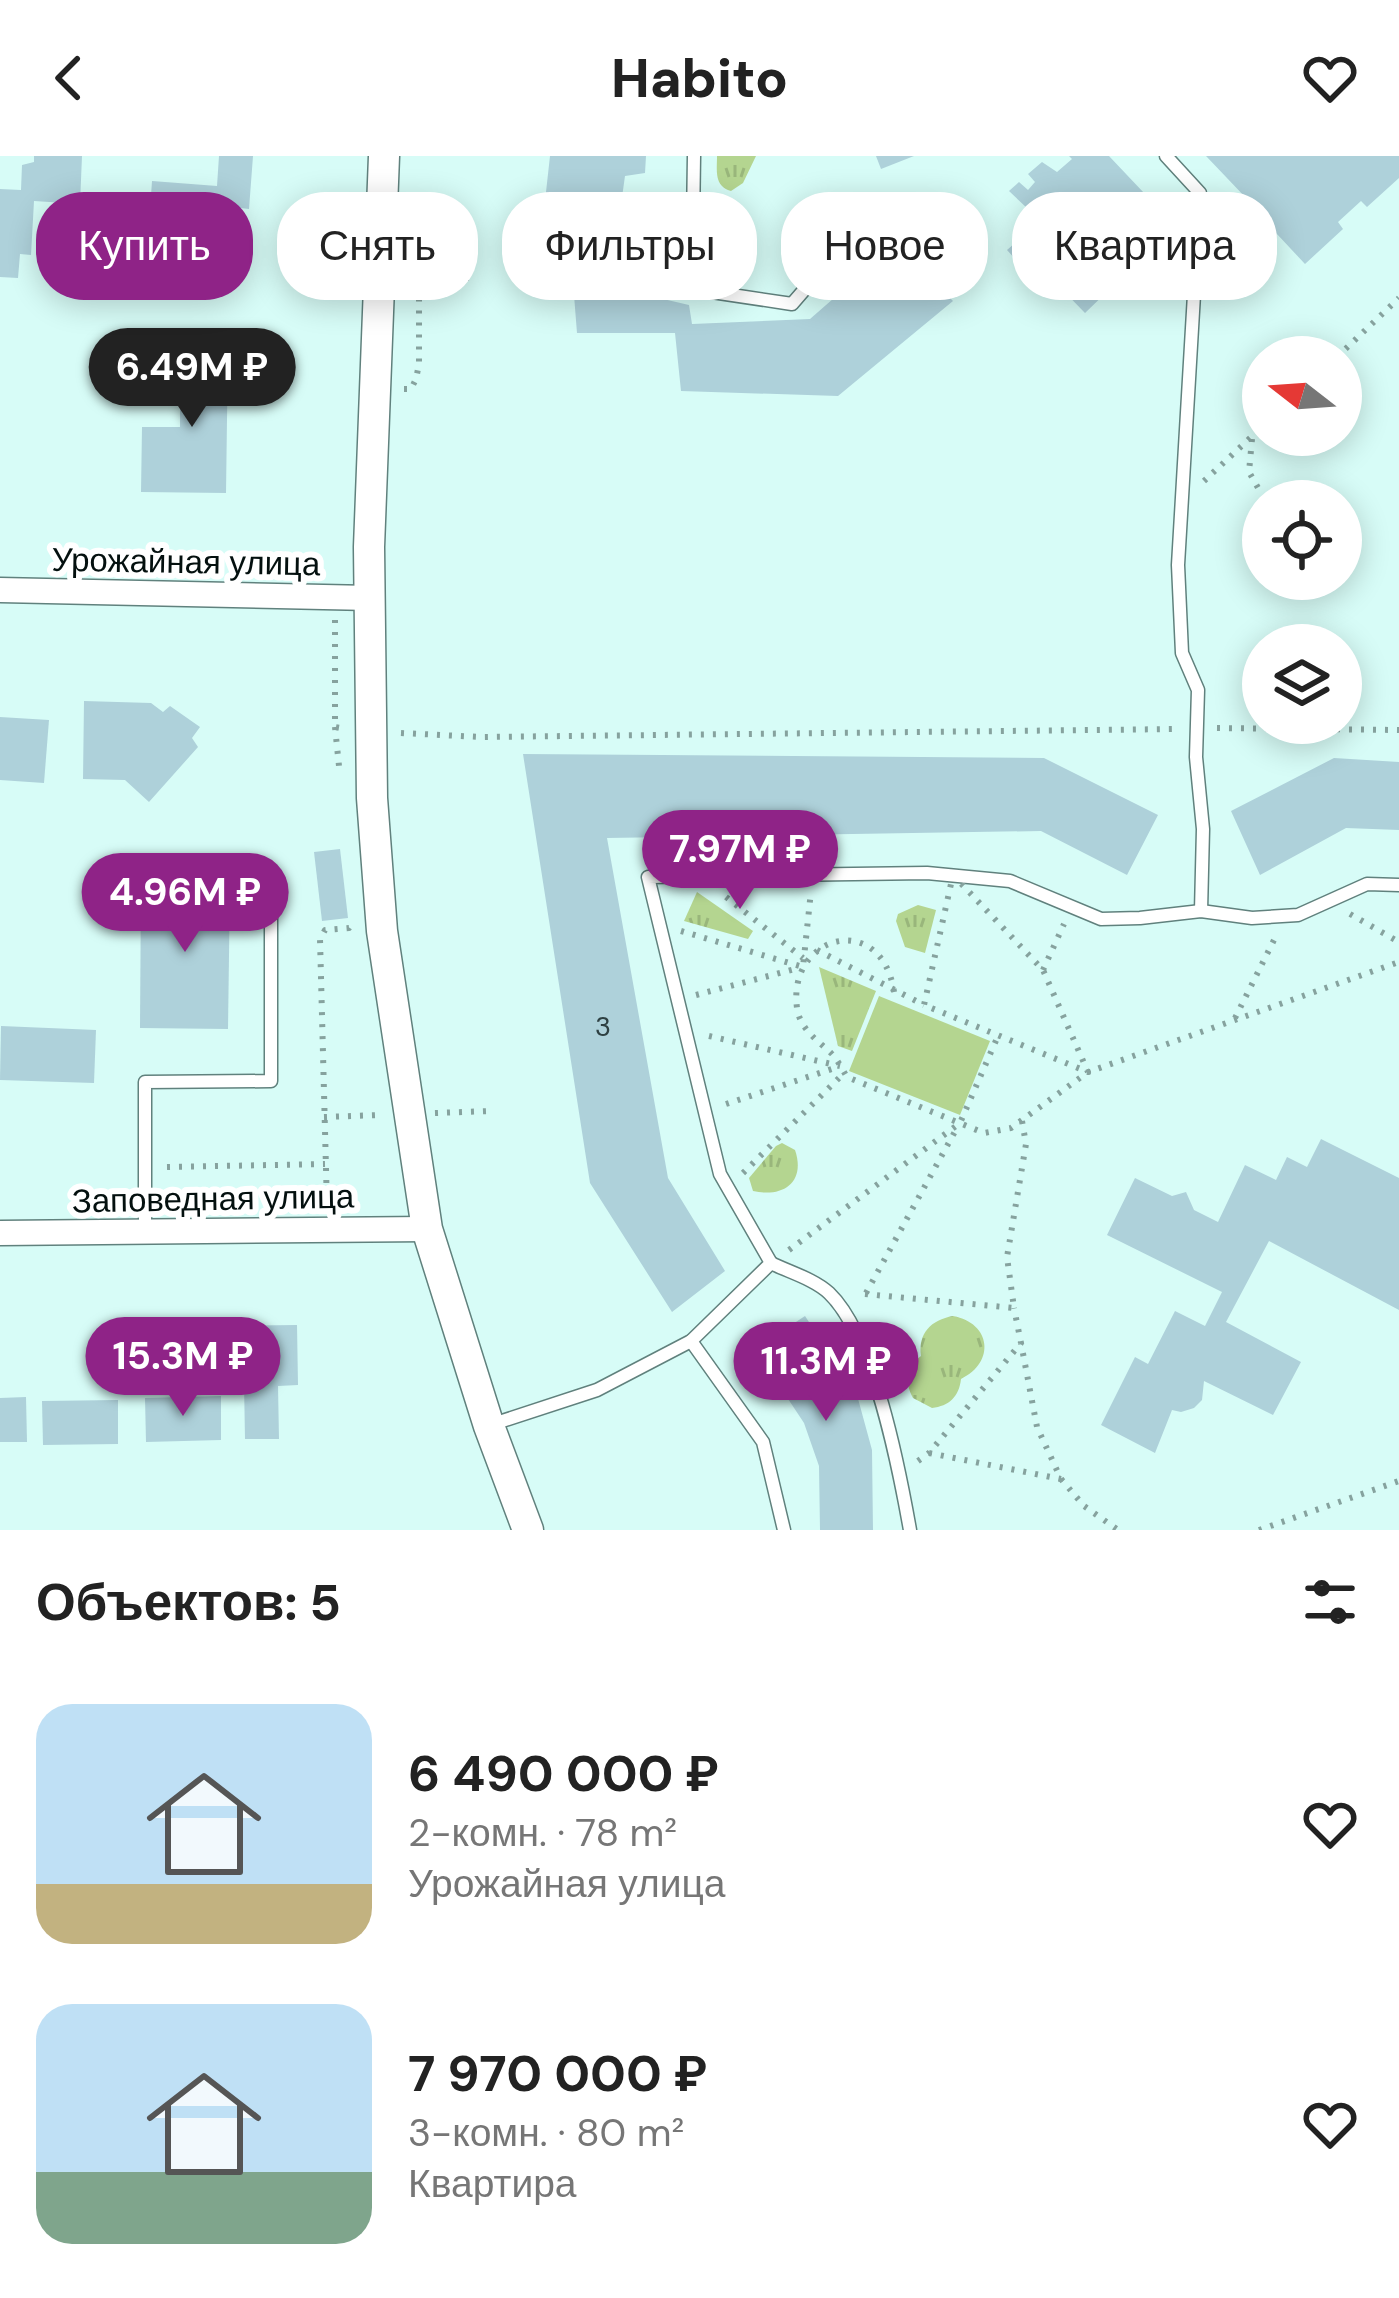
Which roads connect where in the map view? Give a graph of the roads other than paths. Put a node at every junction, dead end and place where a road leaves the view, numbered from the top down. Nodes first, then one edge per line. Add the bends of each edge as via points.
1 (384, 156) edge
2 (694, 156) edge
3 (1166, 156) edge
4 (795, 300) edge
5 (0, 590) edge
6 (370, 598) junction
7 (1399, 885) edge
8 (271, 896) dead end
9 (1201, 911) junction
10 (427, 1229) junction
11 (146, 1232) junction
12 (0, 1233) edge
13 (771, 1263) junction
14 (692, 1341) junction
15 (489, 1426) junction
16 (528, 1530) edge
17 (784, 1530) edge
18 (910, 1530) edge

1 - 6 street
2 - 4 lane via 692,289
3 - 9 lane via 1200,193 1178,565 1182,653 1198,690
5 - 6 street, Урожайная улица
6 - 10 street via 382,931
7 - 9 lane via 1367,884 1298,915
8 - 11 lane via 271,1081 145,1082
9 - 13 lane via 1101,919 1010,881 927,873 648,877 720,1174
10 - 11 street, Заповедная улица
10 - 15 street
11 - 12 street, Заповедная улица
13 - 14 lane
13 - 18 lane via 823,1288 859,1336 896,1450
14 - 15 lane via 597,1390
14 - 17 lane via 763,1442
15 - 16 street

